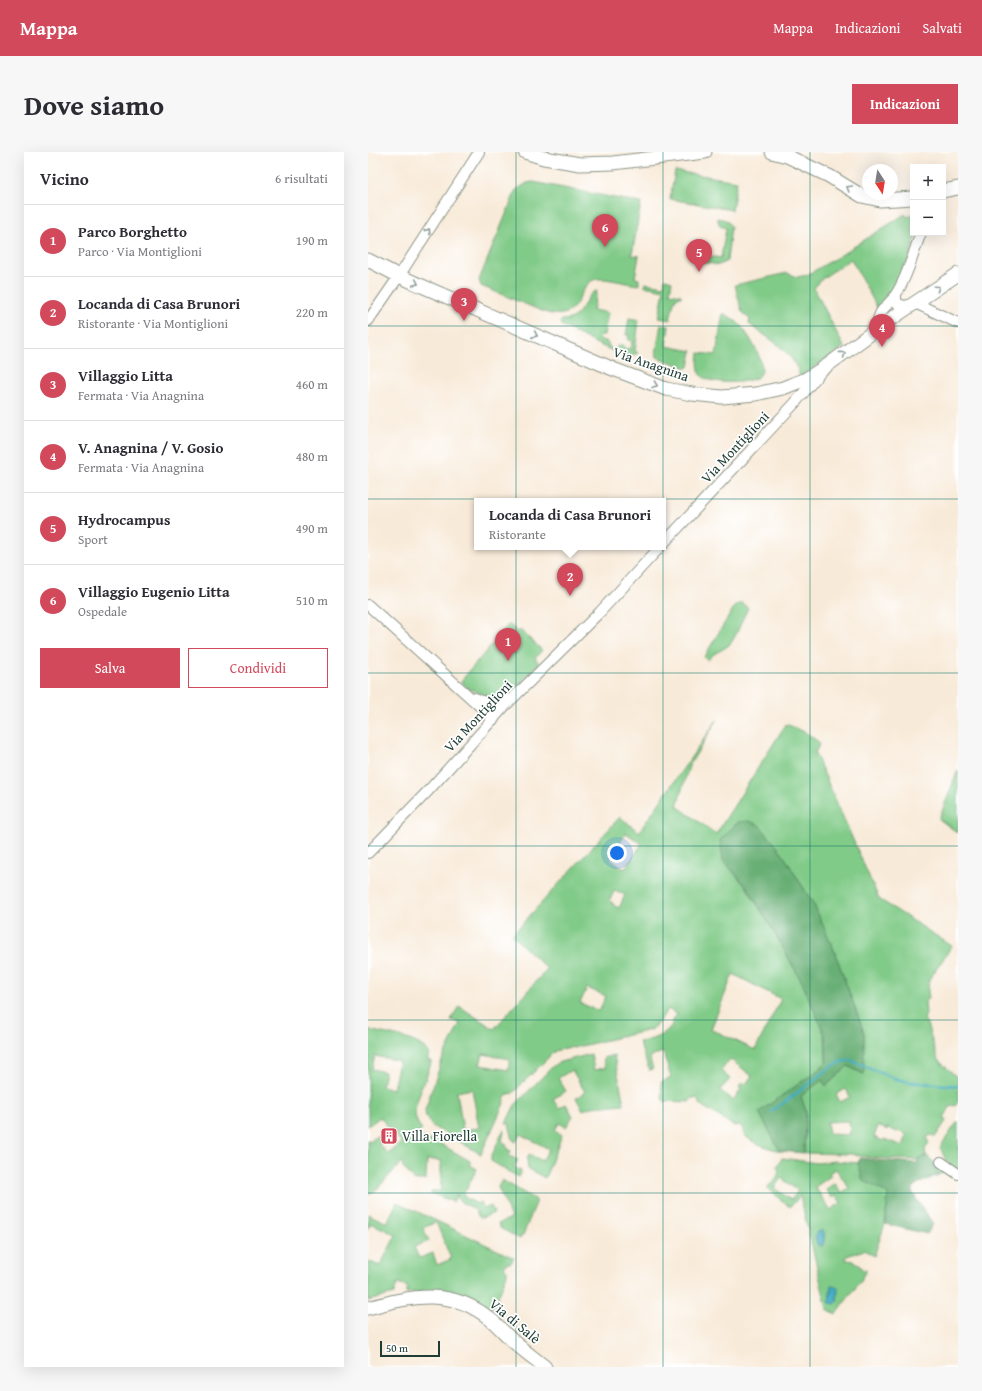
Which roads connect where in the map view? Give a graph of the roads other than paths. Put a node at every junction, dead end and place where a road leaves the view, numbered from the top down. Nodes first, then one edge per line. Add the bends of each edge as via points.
1 (479, 152) edge
2 (525, 152) edge
3 (706, 152) edge
4 (772, 152) edge
5 (958, 188) edge
6 (946, 190) edge
7 (910, 198) edge
8 (920, 236) edge
9 (368, 260) edge
10 (958, 274) edge
11 (399, 276) junction
12 (896, 295) junction
13 (915, 303) junction
14 (368, 321) edge
15 (958, 323) edge
16 (882, 325) junction
17 (825, 367) junction
18 (783, 388) junction
19 (795, 403) junction
20 (666, 541) edge
21 (657, 550) edge
22 (368, 605) edge
23 (466, 693) junction
24 (514, 697) junction
25 (494, 719) junction
26 (368, 853) edge
27 (941, 1162) dead end
28 (958, 1174) edge
29 (368, 1308) edge
30 (545, 1367) edge

11 -> 1 street
2 - 3 main road via 580,164 613,163
7 -> 4 main road via 880,200 862,196 829,176 788,156
5 - 6 main road
8 - 12 street via 910,266
9 - 11 main road, Via Anagnina
13 -> 10 main road, Via Anagnina
11 - 14 street
11 -> 18 main road, Via Anagnina via 613,370 666,389 722,397
12 - 13 street via 898,304 905,306
12 - 16 street via 879,314
13 - 15 street
13 - 16 main road, Via Anagnina
17 -> 16 main road, Via Anagnina
17 - 18 main road, Via Anagnina via 806,379
17 - 19 street, Via Montiglioni
18 - 19 street via 795,393
19 - 20 street, Via Montiglioni
21 - 24 street, Via Montiglioni via 600,612
22 - 23 street
23 - 24 street via 484,703 502,704
23 - 25 street
24 - 25 street, Via Montiglioni
25 - 26 street, Via Montiglioni
27 - 28 street
29 - 30 main road, Via di Salè via 415,1297 435,1297 460,1302 490,1318

